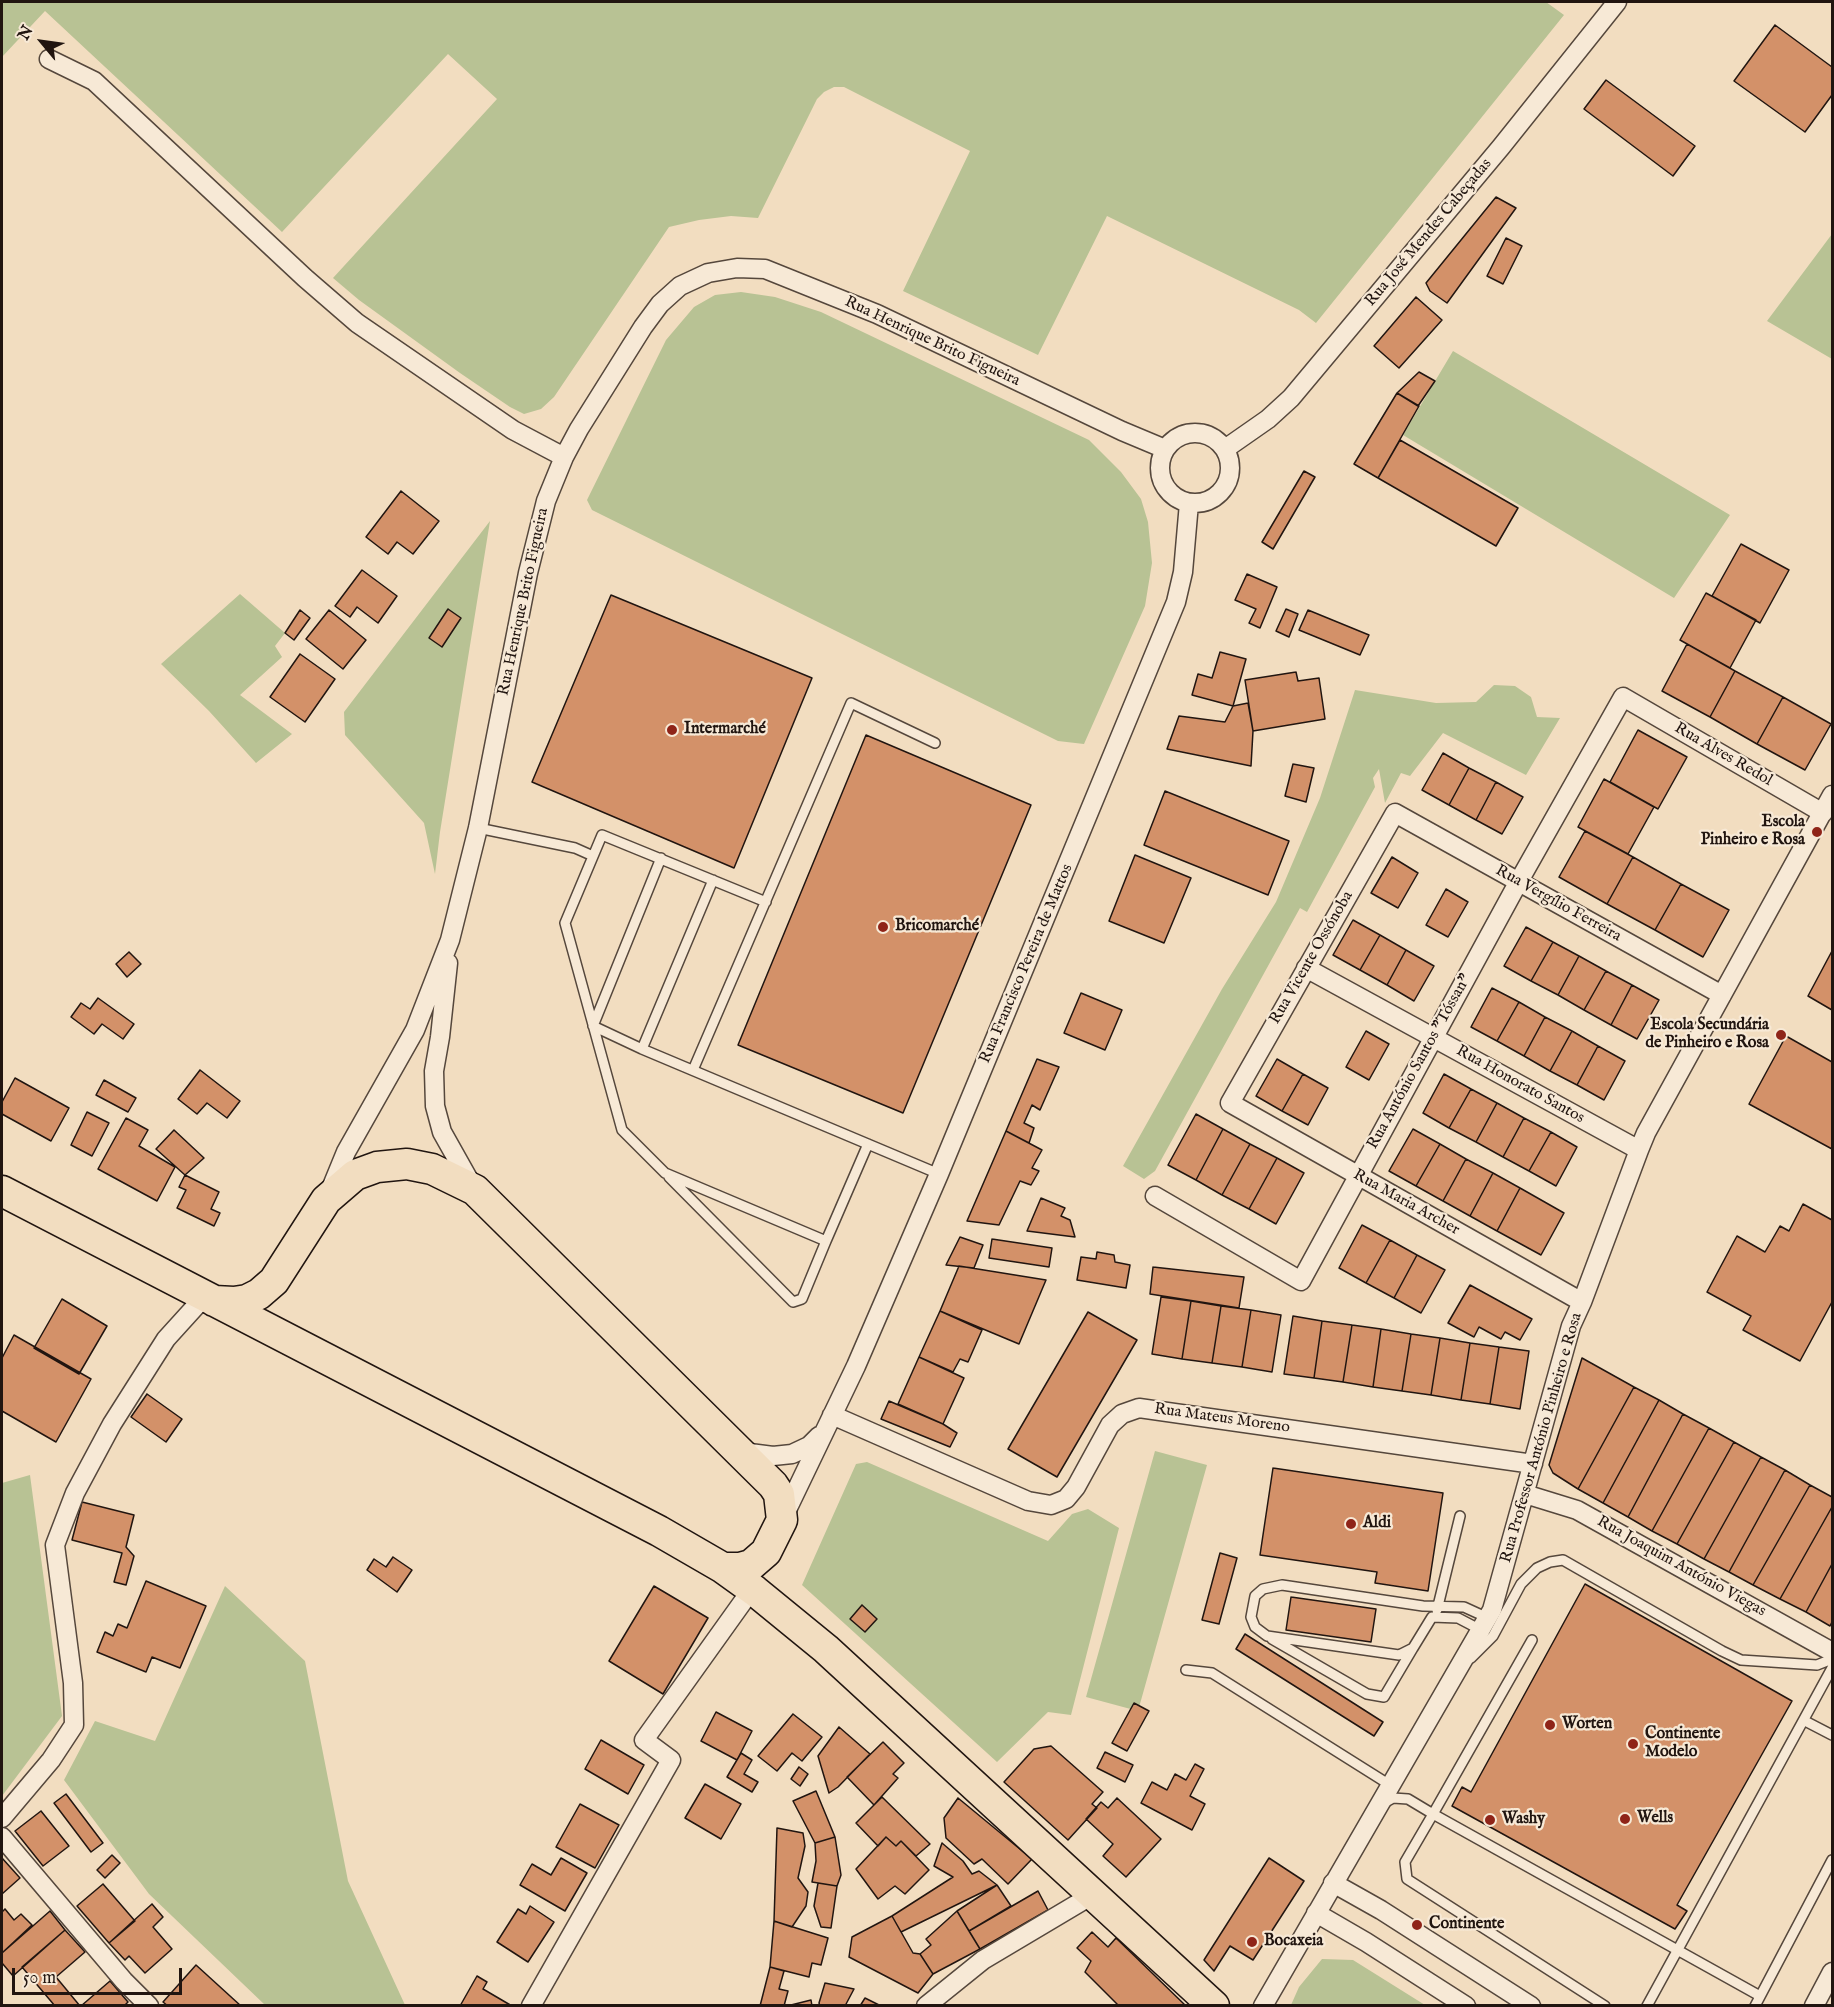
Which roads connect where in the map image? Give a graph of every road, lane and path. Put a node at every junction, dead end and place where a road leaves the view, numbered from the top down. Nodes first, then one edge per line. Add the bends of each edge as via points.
1 (1617, 2) edge
2 (49, 59) dead end
3 (1165, 449) junction
4 (1225, 449) junction
5 (564, 457) junction
6 (1188, 503) junction
7 (1623, 697) joint
8 (935, 743) dead end
9 (1833, 795) edge
10 (1395, 813) joint
11 (1823, 813) junction
12 (478, 828) junction
13 (593, 856) junction
14 (661, 858) junction
15 (713, 880) junction
16 (1519, 881) junction
17 (766, 902) junction
18 (450, 940) junction
19 (1306, 968) junction
20 (1722, 995) junction
21 (593, 1026) junction
22 (1434, 1038) junction
23 (642, 1049) junction
24 (693, 1070) junction
25 (1230, 1103) joint
26 (868, 1144) junction
27 (1639, 1150) junction
28 (665, 1173) junction
29 (939, 1174) junction
30 (1357, 1176) junction
31 (475, 1190) junction
32 (2, 1191) edge
33 (1155, 1196) dead end
34 (326, 1200) junction
35 (826, 1242) junction
36 (274, 1281) junction
37 (209, 1298) junction
38 (1582, 1302) junction
39 (286, 1338) junction
40 (829, 1423) junction
41 (741, 1452) junction
42 (1533, 1464) junction
43 (1525, 1494) junction
44 (1460, 1516) dead end
45 (780, 1525) junction
46 (723, 1568) junction
47 (752, 1589) junction
48 (1439, 1606) junction
49 (784, 1614) junction
50 (1432, 1617) junction
51 (1484, 1624) junction
52 (1267, 1636) junction
53 (1532, 1640) dead end
54 (1413, 1648) junction
55 (1833, 1652) edge
56 (1833, 1659) edge
57 (1833, 1668) edge
58 (1186, 1670) dead end
59 (1458, 1670) junction
60 (1805, 1721) junction
61 (1833, 1735) edge
62 (1390, 1785) junction
63 (1377, 1806) junction
64 (1433, 1814) junction
65 (2, 1818) edge
66 (2, 1837) edge
67 (1833, 1860) edge
68 (1333, 1883) junction
69 (1094, 1894) junction
70 (1316, 1913) junction
71 (1678, 1951) junction
72 (1833, 1972) edge
73 (1760, 1996) junction
74 (149, 2006) edge
75 (531, 2006) edge
76 (926, 2006) edge
77 (1214, 2006) edge
78 (1263, 2006) edge
79 (1466, 2006) edge
80 (1532, 2006) edge
81 (1605, 2006) edge
82 (1647, 2006) edge
83 (1755, 2006) edge
84 (1814, 2006) edge

1 - 4 street, Rua José Mendes Cabeçadas via 1291,398
2 - 5 street via 94,81 357,323 513,430
3 - 4 street via 1183,434 1195,432 1218,440
3 - 5 street, Rua Henrique Brito Figueira via 845,301 765,269 737,268 708,273 680,286 660,304
3 - 6 street via 1160,459 1162,482 1169,492
4 - 6 street via 1230,460 1227,483 1211,499
5 - 12 street, Rua Henrique Brito Figueira via 546,501 528,573
6 - 29 street, Rua Francisco Pereira de Mattos via 1183,572 1176,602
7 - 11 street, Rua Alves Redol
7 - 16 street, Rua António Santos "Tóssan"
8 - 17 lane via 851,703
9 - 11 street, Rua Professor António Pinheiro e Rosa
10 - 16 street, Rua Vergílio Ferreira
10 - 19 street, Rua Vicente Ossónoba
11 - 20 street, Rua Professor António Pinheiro e Rosa
12 - 13 lane via 575,848
12 - 18 street, Rua Henrique Brito Figueira
13 - 14 lane via 602,835
13 - 21 lane via 565,923
14 - 15 lane
14 - 21 lane
15 - 17 lane
15 - 23 lane
16 - 20 street, Rua Vergílio Ferreira
16 - 22 street, Rua António Santos "Tóssan"
17 - 24 lane
18 - 31 street via 434,1071 435,1106 442,1132
18 - 34 street via 415,1030 346,1152
19 - 22 street, Rua Honorato Santos
19 - 25 street, Rua Vicente Ossónoba
20 - 27 street, Rua Professor António Pinheiro e Rosa
21 - 23 lane
21 - 28 lane via 622,1130
22 - 27 street, Rua Honorato Santos
22 - 30 street, Rua António Santos "Tóssan"
23 - 24 lane
24 - 26 lane
25 - 30 street, Rua Maria Archer
26 - 29 lane
26 - 35 lane
27 - 38 street, Rua Professor António Pinheiro e Rosa
28 - 35 lane
28 - 35 lane via 793,1302 802,1299
29 - 40 street, Rua Francisco Pereira de Mattos
30 - 33 street, Rua António Santos "Tóssan" via 1301,1281
30 - 38 street, Rua Maria Archer
31 - 34 main road via 432,1169 407,1164 377,1167 355,1175
31 - 41 main road
32 - 37 main road
34 - 36 main road
36 - 37 main road via 247,1300
36 - 39 main road via 272,1301
37 - 39 main road
37 - 65 street via 166,1339 112,1424 75,1493 55,1545 73,1683 74,1725 51,1760
38 - 42 street, Rua Professor António Pinheiro e Rosa via 1571,1326
39 - 46 main road
40 - 41 street via 809,1446 792,1454
40 - 42 street, Rua Mateus Moreno via 1028,1501 1051,1505 1066,1499 1076,1487 1110,1425 1122,1414 1139,1408
40 - 45 street, Rua Francisco Pereira de Mattos
41 - 45 main road via 778,1494
42 - 43 street, Rua Professor António Pinheiro e Rosa
43 - 51 street, Rua Professor António Pinheiro e Rosa via 1492,1610
43 - 55 street, Rua Joaquim António Viegas via 1577,1510
44 - 48 lane
45 - 46 main road via 760,1559 740,1568
45 - 49 main road via 774,1579
46 - 47 main road
47 - 49 main road
47 - 75 street via 644,1740 671,1760
48 - 50 lane
48 - 51 lane via 1464,1608
48 - 52 lane via 1282,1585 1263,1589 1255,1596 1251,1617 1255,1627
49 - 69 main road
50 - 51 lane
50 - 54 lane
51 - 59 street, Rua Professor António Pinheiro e Rosa
52 - 54 lane via 1399,1655
52 - 54 lane via 1367,1694 1384,1697
53 - 64 lane
56 - 59 lane via 1817,1665 1741,1660 1563,1560 1537,1568 1521,1584 1493,1636
57 - 60 lane
58 - 62 lane via 1212,1673
59 - 62 street, Rua Professor António Pinheiro e Rosa
60 - 61 lane
60 - 71 lane
62 - 63 street, Rua Professor António Pinheiro e Rosa
63 - 64 lane via 1393,1798 1408,1799
63 - 68 street, Rua Professor António Pinheiro e Rosa
64 - 71 lane
64 - 81 lane via 1405,1862 1407,1879
66 - 74 street
67 - 73 lane
68 - 70 street, Rua Professor António Pinheiro e Rosa
68 - 80 street
69 - 76 street via 983,1960
69 - 77 main road
70 - 78 street, Rua Professor António Pinheiro e Rosa
70 - 79 street
71 - 73 lane
71 - 82 lane
72 - 84 street
73 - 83 lane

